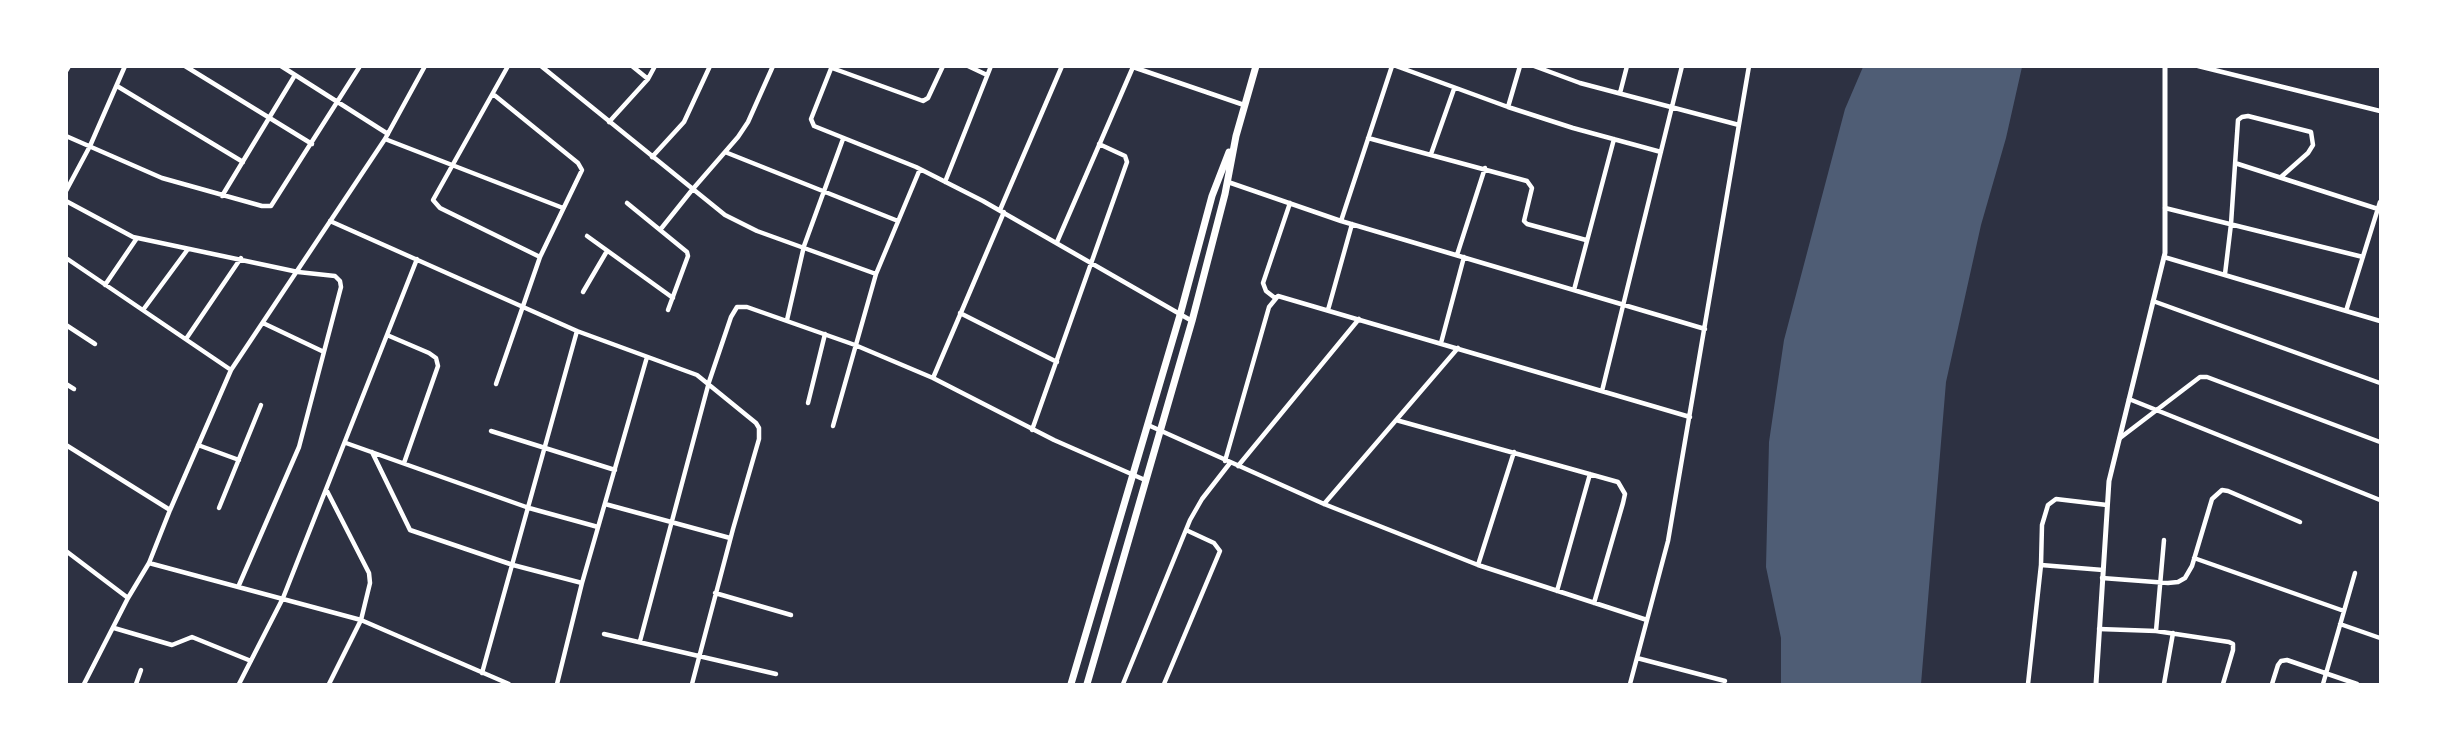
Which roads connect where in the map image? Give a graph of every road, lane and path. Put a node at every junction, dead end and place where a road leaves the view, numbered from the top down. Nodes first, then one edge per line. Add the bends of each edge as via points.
1 (125, 66) edge
2 (185, 66) edge
3 (281, 66) edge
4 (360, 66) edge
5 (425, 66) edge
6 (508, 66) edge
7 (541, 66) edge
8 (632, 66) edge
9 (655, 66) edge
10 (710, 66) edge
11 (773, 66) edge
12 (943, 66) edge
13 (968, 66) edge
14 (990, 66) edge
15 (1062, 66) edge
16 (1256, 66) edge
17 (1394, 66) edge
18 (1520, 66) edge
19 (1534, 66) edge
20 (1627, 66) edge
21 (1682, 66) edge
22 (1748, 66) edge
23 (2165, 66) edge
24 (2198, 66) edge
25 (832, 67) edge
26 (295, 75) junction
27 (987, 75) junction
28 (648, 79) junction
29 (117, 86) junction
30 (1454, 89) junction
31 (1620, 93) junction
32 (493, 94) junction
33 (338, 102) junction
34 (1244, 105) junction
35 (1508, 107) junction
36 (1673, 108) junction
37 (2381, 111) edge
38 (269, 117) junction
39 (609, 122) junction
40 (1739, 125) junction
41 (66, 136) edge
42 (387, 136) junction
43 (1236, 136) junction
44 (843, 138) junction
45 (1368, 138) junction
46 (1614, 139) junction
47 (312, 144) junction
48 (1100, 144) junction
49 (90, 146) junction
50 (725, 152) junction
51 (1661, 152) junction
52 (1431, 154) junction
53 (652, 157) junction
54 (243, 162) junction
55 (2235, 163) junction
56 (452, 165) junction
57 (1485, 168) junction
58 (920, 169) junction
59 (2281, 177) junction
60 (945, 182) junction
61 (1227, 182) junction
62 (692, 190) junction
63 (824, 190) junction
64 (66, 191) edge
65 (222, 196) junction
66 (66, 201) edge
67 (2381, 202) edge
68 (627, 203) dead end
69 (1290, 203) junction
70 (563, 208) junction
71 (2165, 208) junction
72 (2378, 209) junction
73 (1002, 211) junction
74 (330, 221) junction
75 (898, 221) junction
76 (1341, 221) junction
77 (1352, 224) junction
78 (2231, 224) junction
79 (660, 230) junction
80 (587, 236) dead end
81 (137, 238) junction
82 (1586, 240) junction
83 (1057, 242) junction
84 (804, 246) junction
85 (188, 249) junction
86 (607, 251) junction
87 (1457, 255) junction
88 (540, 257) junction
89 (1464, 257) junction
90 (2164, 257) junction
91 (2363, 257) junction
92 (66, 258) edge
93 (241, 258) junction
94 (417, 260) junction
95 (1092, 263) junction
96 (298, 272) junction
97 (876, 274) junction
98 (2225, 274) junction
99 (105, 285) junction
100 (1574, 290) junction
101 (583, 292) dead end
102 (673, 298) junction
103 (1275, 298) junction
104 (2153, 301) junction
105 (1623, 304) junction
106 (525, 307) junction
107 (143, 310) junction
108 (668, 310) dead end
109 (1328, 310) junction
110 (2346, 311) junction
111 (960, 313) junction
112 (1180, 315) junction
113 (1359, 319) junction
114 (787, 320) junction
115 (1192, 321) junction
116 (2381, 321) edge
117 (263, 323) junction
118 (66, 326) edge
119 (1705, 329) junction
120 (577, 331) junction
121 (825, 334) junction
122 (387, 335) junction
123 (186, 339) junction
124 (1441, 343) junction
125 (94, 344) dead end
126 (855, 345) junction
127 (1458, 348) junction
128 (324, 352) junction
129 (647, 357) junction
130 (1057, 362) junction
131 (231, 370) junction
132 (933, 378) junction
133 (2380, 381) edge
134 (709, 382) junction
135 (66, 384) edge
136 (496, 384) dead end
137 (74, 389) dead end
138 (1602, 391) junction
139 (2129, 399) junction
140 (808, 403) dead end
141 (261, 405) dead end
142 (2158, 410) junction
143 (1690, 417) junction
144 (1396, 420) junction
145 (1147, 425) junction
146 (833, 426) dead end
147 (1032, 430) junction
148 (491, 431) dead end
149 (1159, 431) junction
150 (2119, 439) junction
151 (2381, 442) edge
152 (346, 443) junction
153 (66, 445) edge
154 (198, 445) junction
155 (545, 449) junction
156 (372, 452) junction
157 (1514, 453) junction
158 (239, 460) junction
159 (1228, 462) junction
160 (404, 463) junction
161 (1238, 466) junction
162 (615, 470) junction
163 (1134, 474) junction
164 (1590, 474) junction
165 (1145, 480) junction
166 (327, 490) junction
167 (2381, 500) edge
168 (605, 504) junction
169 (1324, 504) junction
170 (2107, 505) junction
171 (219, 508) dead end
172 (529, 508) junction
173 (170, 510) junction
174 (672, 521) junction
175 (2300, 522) dead end
176 (598, 527) junction
177 (1186, 530) junction
178 (730, 538) junction
179 (2164, 540) dead end
180 (66, 551) edge
181 (2194, 558) junction
182 (149, 563) junction
183 (513, 565) junction
184 (1478, 565) junction
185 (2041, 565) junction
186 (2103, 570) junction
187 (2355, 573) dead end
188 (2102, 578) junction
189 (2160, 582) junction
190 (582, 583) junction
191 (239, 585) junction
192 (1557, 591) junction
193 (716, 593) junction
194 (128, 598) junction
195 (283, 598) junction
196 (1594, 603) junction
197 (2344, 611) junction
198 (791, 615) dead end
199 (361, 620) junction
200 (1647, 620) junction
201 (2340, 624) junction
202 (114, 628) junction
203 (2099, 629) junction
204 (2156, 631) junction
205 (2173, 633) junction
206 (604, 634) dead end
207 (2381, 638) edge
208 (640, 641) junction
209 (698, 657) junction
210 (1637, 657) junction
211 (251, 662) junction
212 (141, 670) dead end
213 (481, 673) junction
214 (2326, 673) junction
215 (776, 674) dead end
216 (1725, 681) dead end
217 (84, 684) edge
218 (136, 684) edge
219 (239, 684) edge
220 (329, 684) edge
221 (509, 684) edge
222 (557, 684) edge
223 (692, 684) edge
224 (1071, 684) edge
225 (1087, 684) edge
226 (1123, 684) edge
227 (1164, 684) edge
228 (1630, 684) edge
229 (2028, 684) edge
230 (2095, 684) edge
231 (2164, 684) edge
232 (2223, 684) edge
233 (2272, 684) edge
234 (2323, 684) edge
235 (2357, 684) edge

1 - 29 street
2 - 38 street
3 - 26 street
4 - 33 street
5 - 42 street
6 - 32 street
7 - 39 street
8 - 28 street
9 - 28 street
10 - 53 street via 684,122
11 - 50 street via 748,122
12 - 25 street via 923,101
13 - 27 street
14 - 27 street
15 - 73 street
16 - 34 main road
17 - 30 street
17 - 45 street
18 - 35 street
19 - 31 street
20 - 31 street
21 - 36 street
22 - 40 street
23 - 71 street
24 - 37 street
25 - 44 street via 811,122
26 - 33 street
26 - 38 street
27 - 60 street
28 - 39 street
29 - 49 street
29 - 54 street
30 - 35 street
30 - 52 street
31 - 36 street
32 - 56 street
32 - 70 street via 581,166 581,175
33 - 42 street
33 - 47 street
34 - 43 main road
34 - 48 street via 1133,66
35 - 46 street
36 - 40 street
36 - 51 street
38 - 47 street
38 - 54 street
39 - 53 street
40 - 119 street
41 - 49 street
42 - 56 street
42 - 74 street
43 - 61 main road
43 - 112 main road via 1212,196
44 - 58 street
44 - 63 street
45 - 52 street
45 - 76 street
46 - 51 street
46 - 82 street
47 - 65 street via 271,206
48 - 83 street
48 - 95 street via 1125,156 1127,162
49 - 64 street
49 - 65 street via 162,178
50 - 62 street
50 - 63 street
51 - 105 street
52 - 57 street
53 - 62 street
54 - 65 street
55 - 59 street
55 - 59 street via 2242,117 2307,130 2313,145
55 - 78 street
56 - 70 street
56 - 88 street via 435,195 435,204
57 - 82 street via 1531,185 1524,218 1527,224
57 - 87 street
58 - 60 street
58 - 75 street
59 - 72 street
60 - 73 street
61 - 69 street
61 - 115 main road
62 - 79 street
62 - 84 street via 725,215
63 - 75 street
63 - 84 street
66 - 81 street
67 - 72 street
68 - 79 street
69 - 76 street
69 - 103 street via 1263,283
70 - 88 street
71 - 78 street
71 - 90 street
72 - 91 street
73 - 83 street
73 - 111 street
74 - 94 street
74 - 96 street
75 - 97 street
76 - 77 street
77 - 87 street
77 - 109 street
78 - 91 street
78 - 98 street
79 - 102 street via 688,256
80 - 86 street
81 - 85 street
81 - 99 street
82 - 100 street
83 - 95 street
84 - 97 street
84 - 114 street
85 - 93 street
85 - 107 street
86 - 101 street
86 - 102 street
87 - 89 street
88 - 106 street
89 - 100 street
89 - 124 street
90 - 98 street
90 - 104 street
91 - 110 street
92 - 99 street
93 - 96 street
93 - 123 street
94 - 106 street
94 - 122 street
95 - 112 street
95 - 130 street
96 - 117 street
96 - 128 street via 335,276 340,281
97 - 126 street
98 - 110 street
99 - 107 street
100 - 105 street
102 - 108 street
103 - 109 street via 1283,296
103 - 159 street
104 - 133 street
104 - 139 street
105 - 119 street
105 - 138 street
106 - 120 street
106 - 136 street
107 - 123 street
109 - 113 street
110 - 116 street
111 - 130 street
111 - 132 street
112 - 115 street
112 - 145 main road
113 - 124 street
113 - 161 street
114 - 121 street
114 - 134 street via 737,307
115 - 149 main road
117 - 128 street
117 - 131 street
118 - 125 street
119 - 143 street
120 - 129 street
120 - 155 street
121 - 126 street
121 - 140 street
122 - 152 street
122 - 160 street via 429,353 438,366
123 - 131 street
124 - 127 street
126 - 132 street
126 - 146 street
127 - 138 street
127 - 144 street
128 - 191 street via 299,447
129 - 134 street
129 - 162 street
130 - 147 street
131 - 154 street
132 - 147 street
134 - 174 street
134 - 178 street via 750,417 760,433
135 - 137 street
138 - 143 street
139 - 142 street
139 - 150 street
141 - 158 street
142 - 150 street
142 - 151 street via 2194,380 2207,377
142 - 167 street
143 - 200 street via 1668,541
144 - 157 street
144 - 169 street
145 - 149 street
145 - 163 main road
147 - 163 street
148 - 155 street
149 - 159 street
149 - 165 main road
150 - 170 street
152 - 156 street
152 - 166 street
153 - 173 street
154 - 158 street
154 - 173 street
155 - 162 street
155 - 172 street
156 - 160 street
156 - 183 street via 410,530
157 - 164 street
157 - 184 street
158 - 171 street
159 - 161 street
159 - 177 street
160 - 172 street
161 - 169 street
162 - 168 street
163 - 165 street
163 - 224 main road
164 - 192 street
164 - 196 street via 1618,482 1625,494
165 - 225 main road
166 - 195 street
166 - 199 street via 369,573
168 - 174 street
168 - 176 street
169 - 184 street
170 - 185 street via 2056,499 2048,505 2042,526
170 - 186 street
172 - 176 street
172 - 183 street
173 - 182 street
174 - 178 street
174 - 208 street
175 - 181 street via 2222,490 2212,499
176 - 190 street
177 - 226 street
177 - 227 street via 1214,542 1220,551
178 - 193 street
179 - 189 street
180 - 194 street
181 - 189 street via 2185,578
181 - 197 street
182 - 191 street
182 - 194 street
183 - 190 street
183 - 213 street
184 - 192 street
185 - 186 street
185 - 229 street
186 - 188 street
187 - 197 street
188 - 189 street
188 - 203 street
189 - 204 street
190 - 222 street
191 - 195 street
192 - 196 street
193 - 198 street
193 - 209 street
194 - 202 street
195 - 199 street
195 - 211 street
196 - 200 street
197 - 201 street
199 - 213 street
199 - 220 street
200 - 210 street
201 - 207 street
201 - 214 street
202 - 211 street via 172,645 192,637
202 - 217 street
203 - 204 street
203 - 230 street
204 - 205 street
205 - 231 street
205 - 232 street via 2233,644
206 - 208 street
208 - 209 street
209 - 215 street
209 - 223 street
210 - 216 street
210 - 228 street
211 - 219 street
212 - 218 street
213 - 221 street
214 - 233 street via 2292,660 2281,661
214 - 234 street
214 - 235 street

